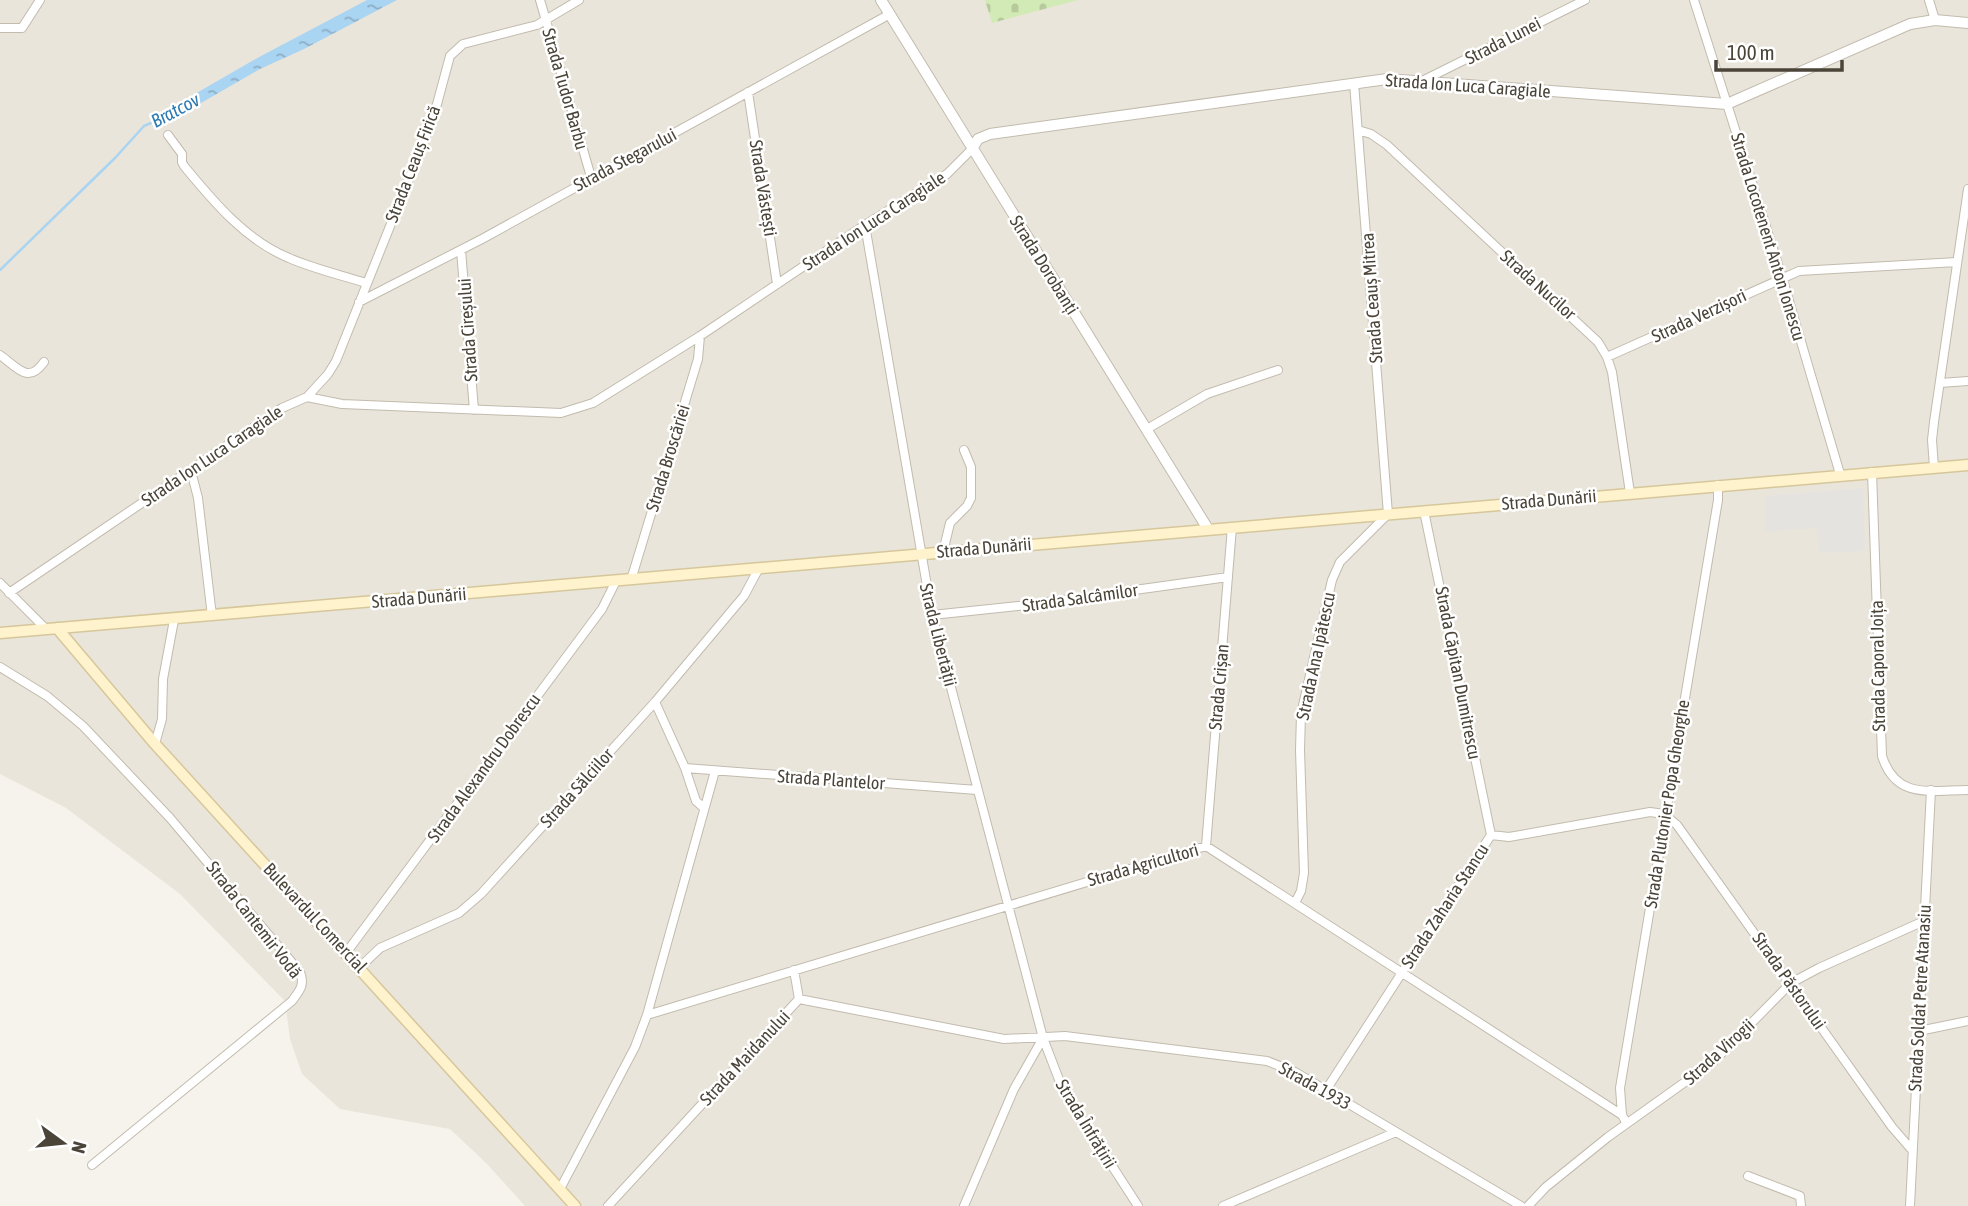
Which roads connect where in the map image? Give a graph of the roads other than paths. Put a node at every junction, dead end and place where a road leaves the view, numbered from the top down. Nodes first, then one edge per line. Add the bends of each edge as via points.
1 (40, 0) edge
2 (540, 0) edge
3 (579, 0) edge
4 (881, 0) edge
5 (1585, 0) edge
6 (1694, 0) edge
7 (1929, 0) edge
8 (890, 14) junction
9 (545, 20) junction
10 (1935, 20) junction
11 (1968, 23) edge
12 (0, 28) edge
13 (1422, 81) junction
14 (1354, 83) junction
15 (748, 92) junction
16 (1727, 104) junction
17 (1359, 130) junction
18 (168, 135) dead end
19 (972, 149) junction
20 (592, 177) junction
21 (1968, 189) edge
22 (865, 225) junction
23 (461, 250) junction
24 (1957, 262) junction
25 (1782, 277) junction
26 (366, 283) junction
27 (777, 284) junction
28 (359, 302) junction
29 (700, 336) junction
30 (0, 355) edge
31 (1608, 358) junction
32 (44, 362) dead end
33 (1278, 370) dead end
34 (1968, 381) edge
35 (1940, 383) junction
36 (307, 397) junction
37 (474, 410) junction
38 (1147, 429) junction
39 (964, 450) dead end
40 (1968, 465) edge
41 (1934, 467) junction
42 (191, 471) junction
43 (1872, 472) junction
44 (1840, 474) junction
45 (1718, 485) junction
46 (1630, 493) junction
47 (1424, 511) junction
48 (1388, 514) junction
49 (1232, 527) junction
50 (1208, 529) junction
51 (943, 552) junction
52 (919, 554) junction
53 (759, 568) junction
54 (1228, 578) junction
55 (631, 580) junction
56 (616, 581) junction
57 (0, 583) edge
58 (9, 593) junction
59 (932, 615) junction
60 (212, 616) junction
61 (174, 620) junction
62 (51, 629) junction
63 (0, 633) edge
64 (0, 667) edge
65 (654, 702) junction
66 (155, 744) junction
67 (685, 768) junction
68 (715, 771) junction
69 (976, 790) junction
70 (1931, 790) junction
71 (1968, 790) edge
72 (704, 808) junction
73 (1664, 814) junction
74 (1491, 835) junction
75 (1206, 846) junction
76 (1295, 902) junction
77 (1007, 906) junction
78 (1924, 920) junction
79 (346, 953) junction
80 (360, 967) junction
81 (794, 970) junction
82 (1401, 972) junction
83 (1791, 983) junction
84 (799, 999) junction
85 (647, 1015) junction
86 (1968, 1021) edge
87 (1919, 1031) junction
88 (1043, 1038) junction
89 (1326, 1090) junction
90 (1624, 1119) junction
91 (1396, 1132) junction
92 (1912, 1150) junction
93 (92, 1165) dead end
94 (1748, 1176) dead end
95 (560, 1189) junction
96 (575, 1206) edge
97 (608, 1206) edge
98 (964, 1206) edge
99 (1138, 1206) edge
100 (1223, 1206) edge
101 (1521, 1206) edge
102 (1528, 1206) edge
103 (1801, 1206) edge
104 (1910, 1206) edge

1 - 12 street via 22,28
2 - 9 street, Strada Tudor Barbu
3 - 9 street, Strada Ceauș Firică
4 - 8 street, Strada Dorobanți
5 - 13 street, Strada Lunei
6 - 16 street, Strada Locotenent Anton Ionescu
7 - 10 street
8 - 15 street, Strada Stegarului
8 - 19 street, Strada Dorobanți
9 - 20 street, Strada Tudor Barbu
9 - 26 street, Strada Ceauș Firică via 463,44 450,56 433,119
10 - 11 street, Strada Ion Luca Caragiale
10 - 16 street, Strada Ion Luca Caragiale via 1910,24
13 - 14 street, Strada Ion Luca Caragiale
13 - 16 street, Strada Ion Luca Caragiale
14 - 17 street, Strada Ceauș Mitrea
14 - 19 street, Strada Ion Luca Caragiale via 990,134 978,139
15 - 20 street, Strada Stegarului
15 - 27 street, Strada Văstești
16 - 25 street, Strada Locotenent Anton Ionescu
17 - 31 street, Strada Nucilor via 1387,145 1584,327
17 - 48 street, Strada Ceauș Mitrea
18 - 26 street via 183,154 184,166 204,190 257,240 287,258
19 - 22 street, Strada Ion Luca Caragiale via 947,174
19 - 38 street, Strada Dorobanți
20 - 23 street, Strada Stegarului
21 - 24 street
22 - 27 street, Strada Ion Luca Caragiale
22 - 52 street, Strada Libertății
23 - 28 street, Strada Stegarului
23 - 37 street, Strada Cireșului
24 - 25 street, Strada Verzișori via 1821,268
24 - 35 street
25 - 31 street, Strada Verzișori
25 - 44 street, Strada Locotenent Anton Ionescu
26 - 28 street, Strada Ceauș Firică
27 - 29 street, Strada Ion Luca Caragiale
28 - 36 street, Strada Ceauș Firică via 328,374
29 - 37 street, Strada Ion Luca Caragiale via 578,409 561,413
29 - 55 street, Strada Broscăriei via 698,359
30 - 32 street via 24,373 32,374
31 - 46 street, Strada Nucilor
33 - 38 street via 1207,394
34 - 35 street
35 - 41 street via 1932,440
36 - 37 street, Strada Ion Luca Caragiale via 342,404
36 - 42 street, Strada Ion Luca Caragiale via 282,408
38 - 50 street, Strada Dorobanți
39 - 51 street via 971,467 971,498 950,523
40 - 41 main road, Strada Dunării
41 - 43 main road, Strada Dunării
42 - 58 street, Strada Ion Luca Caragiale
42 - 60 street
43 - 44 main road, Strada Dunării
43 - 70 street, Strada Caporal Joița via 1880,747 1891,777 1909,788
44 - 45 main road, Strada Dunării
45 - 46 main road, Strada Dunării
45 - 73 street, Strada Plutonier Popa Gheorghe
46 - 47 main road, Strada Dunării
47 - 48 main road, Strada Dunării
47 - 74 street, Strada Căpitan Dumitrescu
48 - 49 main road, Strada Dunării
48 - 76 street, Strada Ana Ipătescu via 1340,562 1332,580 1301,714 1304,873
49 - 50 main road, Strada Dunării
49 - 54 street, Strada Crișan
50 - 51 main road, Strada Dunării
51 - 52 main road, Strada Dunării
52 - 53 main road, Strada Dunării
52 - 59 street, Strada Libertății
53 - 55 main road, Strada Dunării
53 - 65 street, Strada Sălciilor via 744,596
54 - 59 street, Strada Salcâmilor
54 - 75 street, Strada Crișan
55 - 56 main road, Strada Dunării
56 - 60 main road, Strada Dunării
56 - 79 street, Strada Alexandru Dobrescu via 602,609
57 - 58 street
58 - 62 street
59 - 69 street, Strada Libertății
60 - 61 main road, Strada Dunării
61 - 62 main road, Strada Dunării
61 - 66 street
62 - 63 main road, Strada Dunării
62 - 66 main road, Bulevardul Comercial
64 - 93 street, Strada Cantemir Vodă via 47,696 83,726 170,818 300,972 303,982 292,1001
65 - 67 street
65 - 80 street, Strada Sălciilor via 481,894 459,913 380,948
66 - 79 main road, Bulevardul Comercial
67 - 68 street, Strada Plantelor
67 - 72 street via 696,801
68 - 69 street, Strada Plantelor
68 - 72 street
69 - 77 street, Strada Libertății
70 - 71 street, Strada Caporal Joița
70 - 78 street, Strada Soldat Petre Atanasiu
72 - 85 street
73 - 74 street, Strada Zaharia Stancu via 1650,812 1509,837
73 - 83 street, Strada Păstorului via 1677,825
73 - 90 street, Strada Plutonier Popa Gheorghe via 1620,1088
74 - 82 street, Strada Zaharia Stancu
75 - 76 street, Strada Agricultori
75 - 77 street, Strada Agricultori
76 - 82 street, Strada Agricultori
77 - 81 street, Strada Agricultori
77 - 88 street, Strada Libertății
78 - 83 street, Strada Virogii
78 - 87 street, Strada Soldat Petre Atanasiu
79 - 80 main road, Bulevardul Comercial
80 - 95 main road, Bulevardul Comercial
81 - 84 street
81 - 85 street, Strada Agricultori
82 - 89 street, Strada Zaharia Stancu
82 - 90 street, Strada Agricultori
83 - 90 street, Strada Virogii via 1713,1062
83 - 92 street, Strada Păstorului
84 - 88 street, Strada Maidanului via 1004,1039
84 - 97 street, Strada Maidanului
85 - 95 street via 635,1047
86 - 87 street
87 - 92 street, Strada Soldat Petre Atanasiu
88 - 89 street, Strada 1933 via 1065,1036 1267,1061
88 - 98 street via 1026,1065
88 - 99 street, Strada Înfrățirii via 1063,1090
89 - 91 street, Strada 1933
90 - 102 street, Strada Virogii
91 - 100 street
91 - 101 street, Strada 1933
92 - 104 street, Strada Soldat Petre Atanasiu
94 - 103 street via 1800,1196
95 - 96 main road, Bulevardul Comercial

